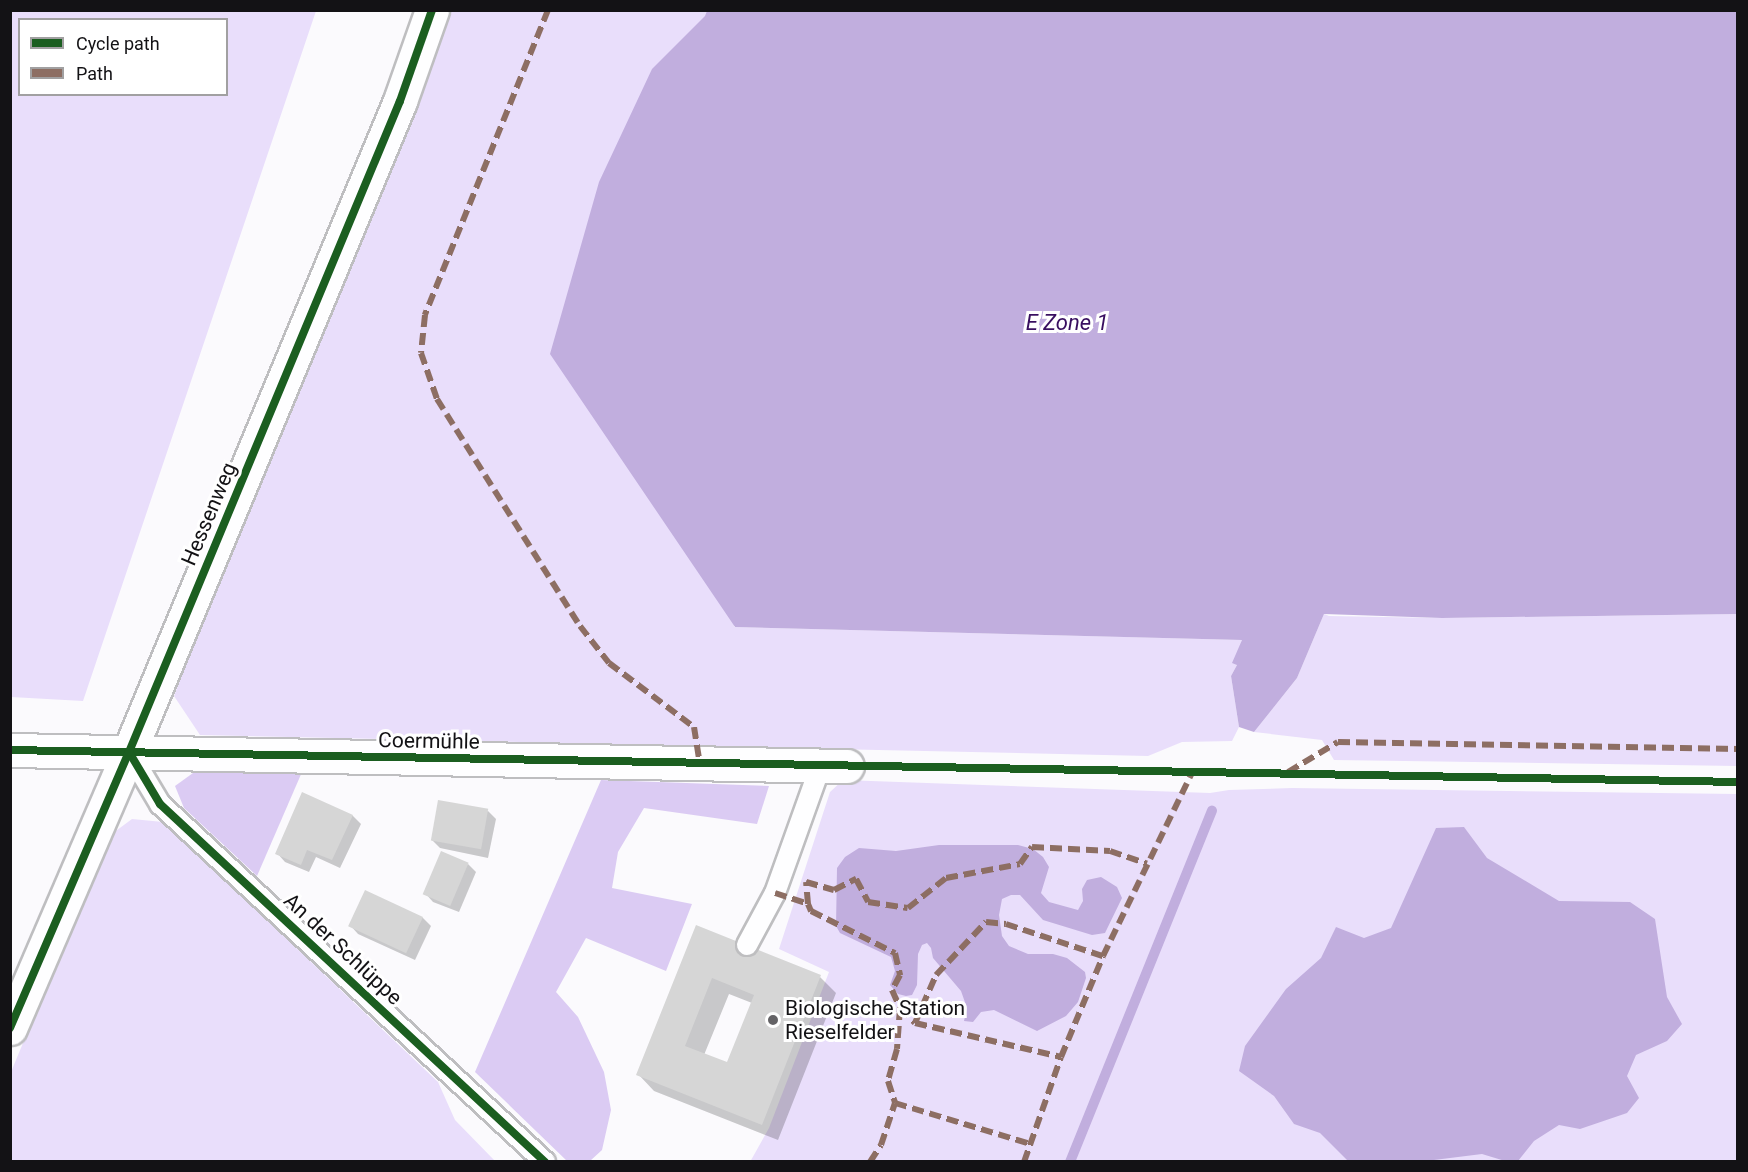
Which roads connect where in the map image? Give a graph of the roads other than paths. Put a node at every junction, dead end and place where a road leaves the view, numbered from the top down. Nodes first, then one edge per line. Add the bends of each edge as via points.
1 (432, 10) edge
2 (10, 750) edge
3 (129, 752) junction
4 (834, 766) joint
5 (747, 945) dead end
6 (10, 1028) edge
7 (545, 1161) edge

1 - 3 street, Hessenweg via 400,101
2 - 3 street, Coermühle
3 - 4 street, Coermühle
3 - 6 street, Hessenweg
3 - 7 lane, An der Schlüppe via 160,804
4 - 5 lane

